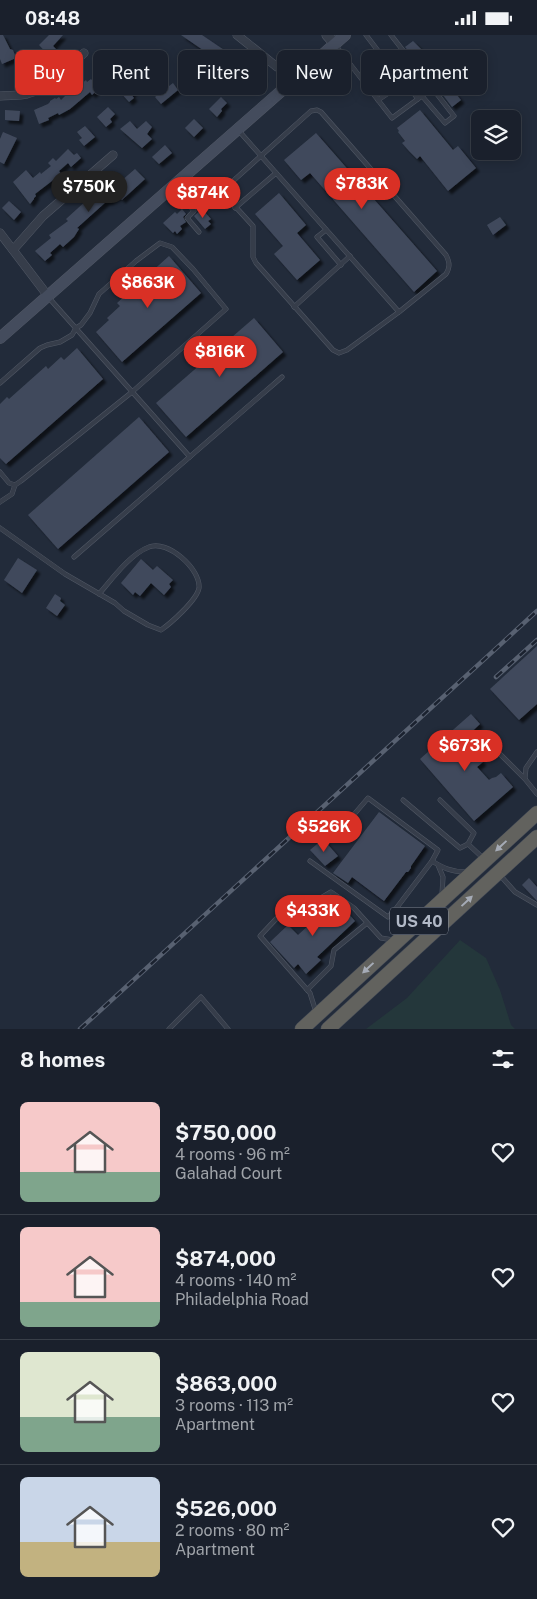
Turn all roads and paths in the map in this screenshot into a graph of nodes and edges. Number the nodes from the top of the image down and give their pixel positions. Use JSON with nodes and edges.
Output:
{"nodes":[{"id":1,"x":237,"y":35,"type":"edge"},
{"id":2,"x":345,"y":35,"type":"edge"},
{"id":3,"x":366,"y":35,"type":"edge"},
{"id":4,"x":391,"y":35,"type":"edge"},
{"id":5,"x":331,"y":39,"type":"edge"},
{"id":6,"x":377,"y":50,"type":"edge"},
{"id":7,"x":84,"y":53,"type":"dead end"},
{"id":8,"x":277,"y":67,"type":"dead end"},
{"id":9,"x":0,"y":96,"type":"edge"},
{"id":10,"x":418,"y":99,"type":"junction"},
{"id":11,"x":378,"y":100,"type":"junction"},
{"id":12,"x":237,"y":129,"type":"junction"},
{"id":13,"x":112,"y":155,"type":"dead end"},
{"id":14,"x":261,"y":157,"type":"junction"},
{"id":15,"x":276,"y":173,"type":"junction"},
{"id":16,"x":174,"y":187,"type":"junction"},
{"id":17,"x":235,"y":208,"type":"junction"},
{"id":18,"x":326,"y":230,"type":"junction"},
{"id":19,"x":199,"y":232,"type":"dead end"},
{"id":20,"x":0,"y":233,"type":"edge"},
{"id":21,"x":13,"y":250,"type":"junction"},
{"id":22,"x":350,"y":257,"type":"junction"},
{"id":23,"x":341,"y":265,"type":"junction"},
{"id":24,"x":48,"y":296,"type":"junction"},
{"id":25,"x":294,"y":307,"type":"junction"},
{"id":26,"x":400,"y":313,"type":"junction"},
{"id":27,"x":76,"y":328,"type":"junction"},
{"id":28,"x":0,"y":338,"type":"edge"},
{"id":29,"x":282,"y":377,"type":"dead end"},
{"id":30,"x":0,"y":383,"type":"edge"},
{"id":31,"x":132,"y":392,"type":"junction"},
{"id":32,"x":190,"y":457,"type":"junction"},
{"id":33,"x":0,"y":472,"type":"edge"},
{"id":34,"x":15,"y":485,"type":"junction"},
{"id":35,"x":0,"y":502,"type":"edge"},
{"id":36,"x":0,"y":528,"type":"edge"},
{"id":37,"x":74,"y":557,"type":"dead end"},
{"id":38,"x":99,"y":594,"type":"junction"},
{"id":39,"x":485,"y":739,"type":"dead end"},
{"id":40,"x":537,"y":752,"type":"edge"},
{"id":41,"x":525,"y":779,"type":"junction"},
{"id":42,"x":537,"y":794,"type":"edge"},
{"id":43,"x":403,"y":799,"type":"dead end"},
{"id":44,"x":440,"y":800,"type":"dead end"},
{"id":45,"x":537,"y":813,"type":"edge"},
{"id":46,"x":351,"y":818,"type":"dead end"},
{"id":47,"x":537,"y":837,"type":"edge"},
{"id":48,"x":468,"y":844,"type":"junction"},
{"id":49,"x":310,"y":861,"type":"dead end"},
{"id":50,"x":432,"y":861,"type":"junction"},
{"id":51,"x":486,"y":861,"type":"junction"},
{"id":52,"x":438,"y":865,"type":"junction"},
{"id":53,"x":473,"y":872,"type":"junction"},
{"id":54,"x":498,"y":873,"type":"junction"},
{"id":55,"x":440,"y":902,"type":"junction"},
{"id":56,"x":537,"y":905,"type":"edge"},
{"id":57,"x":395,"y":911,"type":"junction"},
{"id":58,"x":368,"y":923,"type":"junction"},
{"id":59,"x":409,"y":931,"type":"junction"},
{"id":60,"x":398,"y":941,"type":"junction"},
{"id":61,"x":307,"y":990,"type":"junction"},
{"id":62,"x":306,"y":1025,"type":"edge"},
{"id":63,"x":169,"y":1029,"type":"edge"},
{"id":64,"x":228,"y":1029,"type":"edge"},
{"id":65,"x":328,"y":1029,"type":"edge"}],
"edges":[{"from":1,"to":8,"type":"street"},
{"from":2,"to":5,"type":"main road"},
{"from":3,"to":6,"type":"lane"},
{"from":4,"to":10,"type":"lane"},
{"from":5,"to":11,"type":"lane"},
{"from":5,"to":12,"type":"main road"},
{"from":7,"to":9,"type":"street"},
{"from":10,"to":11,"type":"lane"},
{"from":10,"to":11,"type":"lane"},
{"from":12,"to":14,"type":"lane"},
{"from":12,"to":16,"type":"main road"},
{"from":13,"to":21,"type":"street"},
{"from":14,"to":15,"type":"lane"},
{"from":14,"to":17,"type":"lane"},
{"from":14,"to":26,"type":"lane"},
{"from":15,"to":17,"type":"lane"},
{"from":15,"to":18,"type":"lane"},
{"from":16,"to":19,"type":"lane"},
{"from":16,"to":24,"type":"main road"},
{"from":17,"to":25,"type":"lane"},
{"from":18,"to":22,"type":"lane"},
{"from":18,"to":23,"type":"lane"},
{"from":20,"to":21,"type":"street"},
{"from":21,"to":24,"type":"street"},
{"from":22,"to":23,"type":"lane"},
{"from":22,"to":26,"type":"lane"},
{"from":23,"to":25,"type":"lane"},
{"from":24,"to":27,"type":"lane"},
{"from":24,"to":28,"type":"main road"},
{"from":25,"to":26,"type":"lane"},
{"from":27,"to":30,"type":"lane"},
{"from":27,"to":31,"type":"lane"},
{"from":27,"to":31,"type":"lane"},
{"from":29,"to":32,"type":"lane"},
{"from":31,"to":32,"type":"lane"},
{"from":31,"to":34,"type":"lane"},
{"from":32,"to":37,"type":"lane"},
{"from":33,"to":34,"type":"lane"},
{"from":34,"to":35,"type":"lane"},
{"from":36,"to":38,"type":"lane"},
{"from":38,"to":38,"type":"lane"},
{"from":39,"to":41,"type":"lane"},
{"from":40,"to":41,"type":"lane"},
{"from":41,"to":42,"type":"lane"},
{"from":43,"to":48,"type":"lane"},
{"from":44,"to":48,"type":"lane"},
{"from":45,"to":51,"type":"highway","number":"US 40","one_way":true},
{"from":46,"to":50,"type":"lane"},
{"from":47,"to":54,"type":"highway","number":"US 40"},
{"from":48,"to":51,"type":"lane"},
{"from":49,"to":57,"type":"lane"},
{"from":50,"to":52,"type":"lane"},
{"from":50,"to":57,"type":"lane"},
{"from":51,"to":53,"type":"highway","number":"US 40"},
{"from":52,"to":53,"type":"lane"},
{"from":52,"to":55,"type":"lane"},
{"from":53,"to":55,"type":"highway","number":"US 40"},
{"from":54,"to":56,"type":"lane"},
{"from":65,"to":54,"type":"highway","number":"US 40","one_way":true},
{"from":55,"to":59,"type":"highway","number":"US 40"},
{"from":57,"to":59,"type":"lane"},
{"from":58,"to":60,"type":"lane"},
{"from":58,"to":61,"type":"lane"},
{"from":58,"to":61,"type":"lane"},
{"from":59,"to":60,"type":"highway","number":"US 40"},
{"from":60,"to":62,"type":"highway","number":"US 40","one_way":true},
{"from":61,"to":62,"type":"lane"},
{"from":63,"to":64,"type":"lane"}]}
